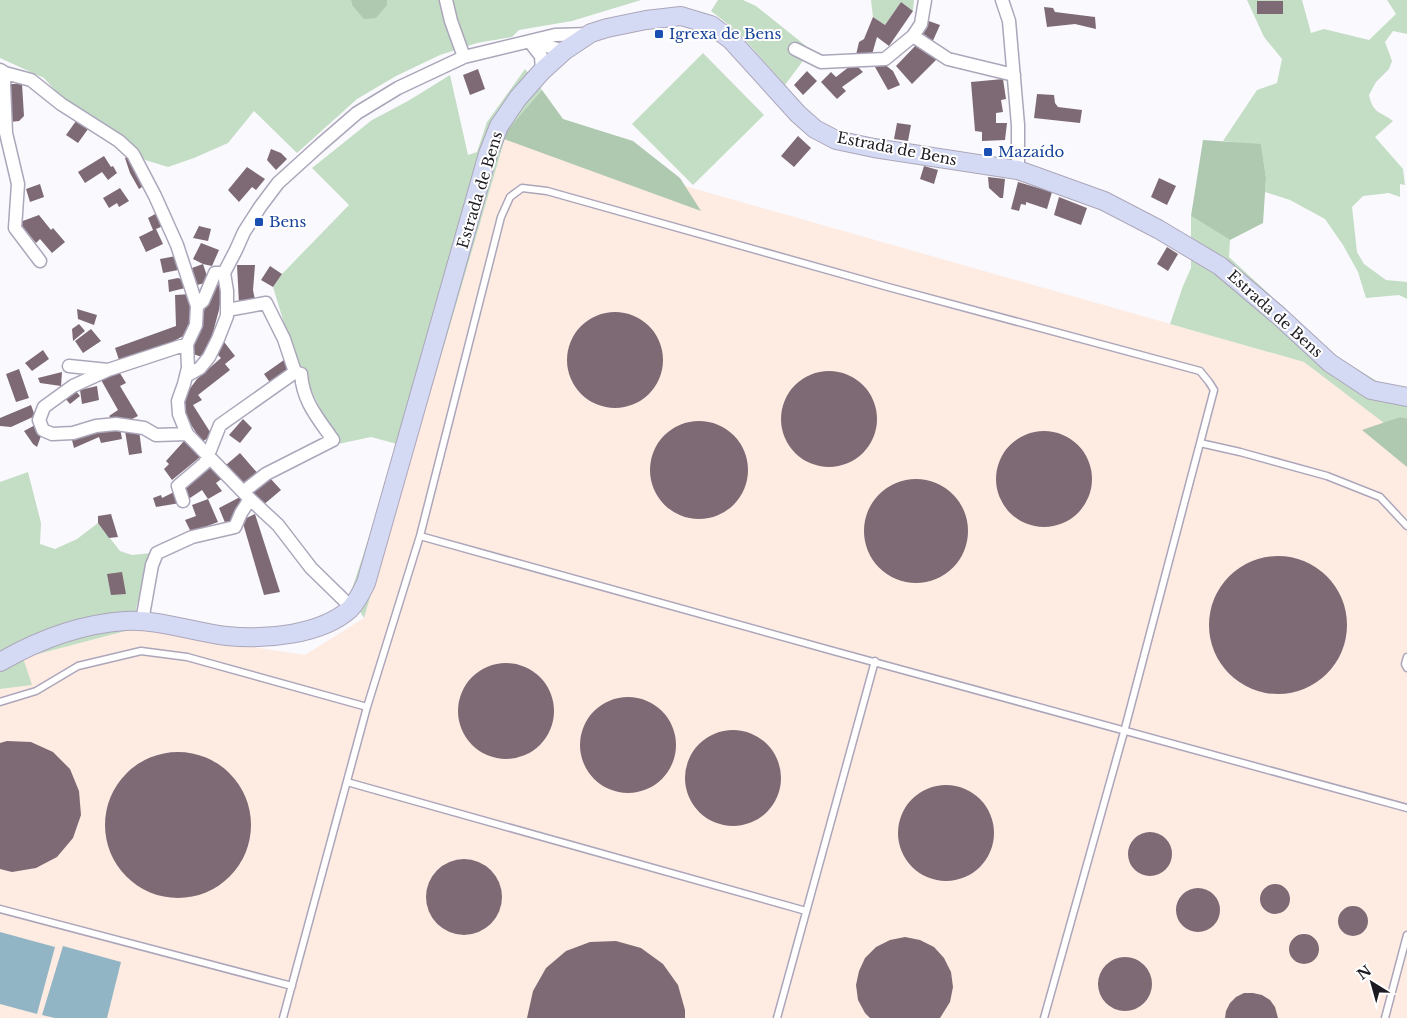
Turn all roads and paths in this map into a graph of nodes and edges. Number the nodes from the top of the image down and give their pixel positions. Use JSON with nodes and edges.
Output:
{"nodes":[{"id":1,"x":446,"y":0,"type":"edge"},
{"id":2,"x":925,"y":0,"type":"edge"},
{"id":3,"x":1002,"y":0,"type":"edge"},
{"id":4,"x":591,"y":34,"type":"junction"},
{"id":5,"x":555,"y":35,"type":"junction"},
{"id":6,"x":913,"y":36,"type":"junction"},
{"id":7,"x":530,"y":42,"type":"junction"},
{"id":8,"x":795,"y":49,"type":"dead end"},
{"id":9,"x":564,"y":51,"type":"junction"},
{"id":10,"x":464,"y":56,"type":"junction"},
{"id":11,"x":3,"y":72,"type":"edge"},
{"id":12,"x":542,"y":72,"type":"junction"},
{"id":13,"x":1014,"y":75,"type":"junction"},
{"id":14,"x":1018,"y":170,"type":"junction"},
{"id":15,"x":40,"y":261,"type":"dead end"},
{"id":16,"x":224,"y":273,"type":"junction"},
{"id":17,"x":197,"y":306,"type":"junction"},
{"id":18,"x":227,"y":310,"type":"junction"},
{"id":19,"x":187,"y":344,"type":"junction"},
{"id":20,"x":69,"y":366,"type":"dead end"},
{"id":21,"x":108,"y":370,"type":"junction"},
{"id":22,"x":296,"y":372,"type":"junction"},
{"id":23,"x":186,"y":376,"type":"junction"},
{"id":24,"x":1407,"y":397,"type":"edge"},
{"id":25,"x":187,"y":434,"type":"junction"},
{"id":26,"x":1200,"y":443,"type":"junction"},
{"id":27,"x":208,"y":454,"type":"junction"},
{"id":28,"x":247,"y":496,"type":"junction"},
{"id":29,"x":183,"y":501,"type":"dead end"},
{"id":30,"x":1407,"y":526,"type":"edge"},
{"id":31,"x":420,"y":536,"type":"junction"},
{"id":32,"x":352,"y":608,"type":"junction"},
{"id":33,"x":142,"y":621,"type":"junction"},
{"id":34,"x":1407,"y":657,"type":"edge"},
{"id":35,"x":875,"y":661,"type":"junction"},
{"id":36,"x":0,"y":662,"type":"edge"},
{"id":37,"x":1407,"y":668,"type":"edge"},
{"id":38,"x":0,"y":702,"type":"edge"},
{"id":39,"x":367,"y":707,"type":"junction"},
{"id":40,"x":1124,"y":732,"type":"junction"},
{"id":41,"x":347,"y":782,"type":"junction"},
{"id":42,"x":1407,"y":808,"type":"edge"},
{"id":43,"x":0,"y":909,"type":"edge"},
{"id":44,"x":806,"y":911,"type":"junction"},
{"id":45,"x":1407,"y":935,"type":"edge"},
{"id":46,"x":292,"y":986,"type":"junction"},
{"id":47,"x":283,"y":1018,"type":"edge"},
{"id":48,"x":777,"y":1018,"type":"edge"},
{"id":49,"x":1044,"y":1018,"type":"edge"},
{"id":50,"x":1385,"y":1018,"type":"edge"}],
"edges":[{"from":1,"to":10,"type":"street"},
{"from":2,"to":6,"type":"street"},
{"from":3,"to":13,"type":"street"},
{"from":4,"to":5,"type":"street"},
{"from":4,"to":9,"type":"street","name":"Estrada de Bens"},
{"from":4,"to":14,"type":"street","name":"Estrada de Bens"},
{"from":5,"to":7,"type":"street"},
{"from":5,"to":9,"type":"street"},
{"from":6,"to":8,"type":"street"},
{"from":6,"to":13,"type":"street"},
{"from":7,"to":9,"type":"street"},
{"from":7,"to":10,"type":"street"},
{"from":7,"to":12,"type":"street"},
{"from":9,"to":12,"type":"street","name":"Estrada de Bens"},
{"from":10,"to":16,"type":"street"},
{"from":11,"to":15,"type":"street"},
{"from":11,"to":17,"type":"street"},
{"from":12,"to":32,"type":"street","name":"Estrada de Bens"},
{"from":13,"to":14,"type":"street"},
{"from":14,"to":24,"type":"street","name":"Estrada de Bens"},
{"from":16,"to":17,"type":"street"},
{"from":16,"to":18,"type":"street"},
{"from":17,"to":19,"type":"street"},
{"from":18,"to":22,"type":"street"},
{"from":18,"to":23,"type":"street"},
{"from":19,"to":21,"type":"street"},
{"from":19,"to":23,"type":"street"},
{"from":20,"to":21,"type":"street"},
{"from":21,"to":25,"type":"street"},
{"from":22,"to":27,"type":"street"},
{"from":22,"to":28,"type":"street"},
{"from":23,"to":25,"type":"street"},
{"from":25,"to":27,"type":"street"},
{"from":26,"to":30,"type":"lane"},
{"from":26,"to":31,"type":"lane"},
{"from":26,"to":40,"type":"lane"},
{"from":27,"to":28,"type":"street"},
{"from":27,"to":29,"type":"street"},
{"from":28,"to":32,"type":"street"},
{"from":28,"to":33,"type":"street"},
{"from":31,"to":35,"type":"lane"},
{"from":31,"to":39,"type":"lane"},
{"from":32,"to":33,"type":"street","name":"Estrada de Bens"},
{"from":33,"to":36,"type":"street","name":"Estrada de Bens"},
{"from":34,"to":37,"type":"lane"},
{"from":35,"to":40,"type":"lane"},
{"from":35,"to":44,"type":"lane"},
{"from":38,"to":39,"type":"lane"},
{"from":39,"to":41,"type":"lane"},
{"from":40,"to":42,"type":"lane"},
{"from":40,"to":49,"type":"lane"},
{"from":41,"to":44,"type":"lane"},
{"from":41,"to":46,"type":"lane"},
{"from":43,"to":46,"type":"lane"},
{"from":44,"to":48,"type":"lane"},
{"from":45,"to":50,"type":"lane"},
{"from":46,"to":47,"type":"lane"}]}
